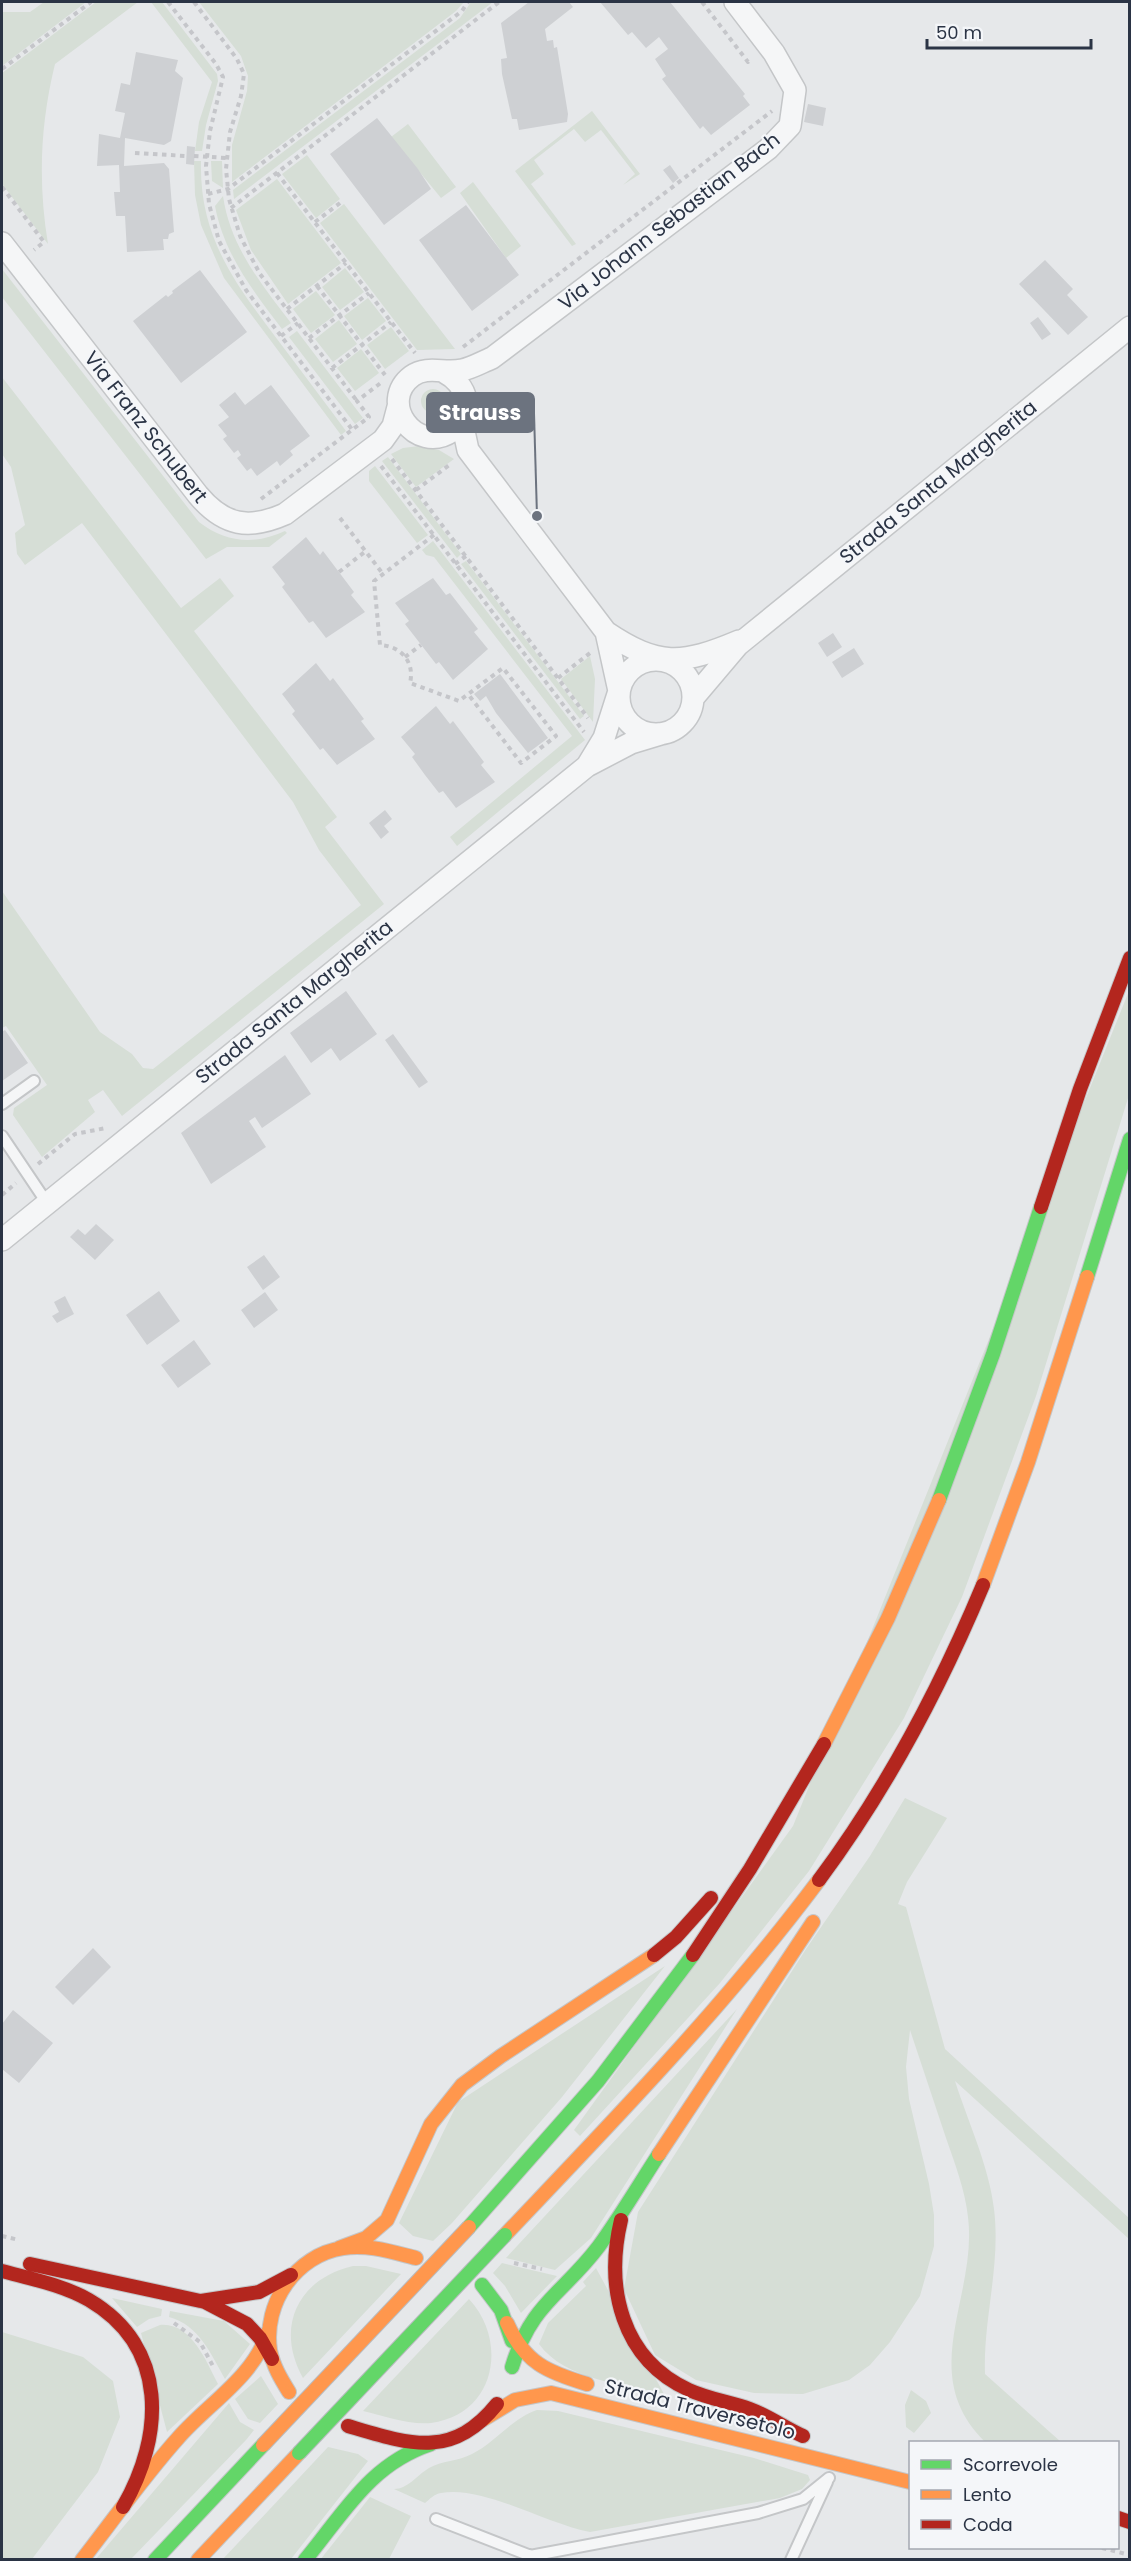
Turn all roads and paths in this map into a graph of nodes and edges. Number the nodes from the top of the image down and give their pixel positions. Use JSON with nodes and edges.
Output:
{"nodes":[{"id":1,"x":91,"y":2,"type":"edge"},
{"id":2,"x":168,"y":2,"type":"edge"},
{"id":3,"x":194,"y":2,"type":"edge"},
{"id":4,"x":468,"y":2,"type":"edge"},
{"id":5,"x":498,"y":2,"type":"edge"},
{"id":6,"x":702,"y":2,"type":"edge"},
{"id":7,"x":735,"y":2,"type":"edge"},
{"id":8,"x":757,"y":56,"type":"dead end"},
{"id":9,"x":2,"y":69,"type":"edge"},
{"id":10,"x":777,"y":108,"type":"dead end"},
{"id":11,"x":135,"y":153,"type":"dead end"},
{"id":12,"x":186,"y":156,"type":"dead end"},
{"id":13,"x":194,"y":156,"type":"dead end"},
{"id":14,"x":206,"y":157,"type":"junction"},
{"id":15,"x":226,"y":158,"type":"junction"},
{"id":16,"x":277,"y":173,"type":"junction"},
{"id":17,"x":2,"y":187,"type":"edge"},
{"id":18,"x":228,"y":189,"type":"junction"},
{"id":19,"x":208,"y":194,"type":"junction"},
{"id":20,"x":340,"y":202,"type":"dead end"},
{"id":21,"x":231,"y":208,"type":"junction"},
{"id":22,"x":315,"y":222,"type":"junction"},
{"id":23,"x":2,"y":243,"type":"edge"},
{"id":24,"x":41,"y":259,"type":"dead end"},
{"id":25,"x":346,"y":263,"type":"junction"},
{"id":26,"x":317,"y":286,"type":"junction"},
{"id":27,"x":369,"y":293,"type":"junction"},
{"id":28,"x":287,"y":309,"type":"junction"},
{"id":29,"x":339,"y":315,"type":"junction"},
{"id":30,"x":391,"y":322,"type":"junction"},
{"id":31,"x":298,"y":323,"type":"junction"},
{"id":32,"x":1130,"y":327,"type":"edge"},
{"id":33,"x":281,"y":336,"type":"junction"},
{"id":34,"x":309,"y":338,"type":"junction"},
{"id":35,"x":362,"y":345,"type":"junction"},
{"id":36,"x":456,"y":351,"type":"dead end"},
{"id":37,"x":422,"y":353,"type":"dead end"},
{"id":38,"x":417,"y":356,"type":"junction"},
{"id":39,"x":492,"y":358,"type":"junction"},
{"id":40,"x":409,"y":361,"type":"dead end"},
{"id":41,"x":332,"y":368,"type":"junction"},
{"id":42,"x":395,"y":372,"type":"dead end"},
{"id":43,"x":444,"y":372,"type":"junction"},
{"id":44,"x":387,"y":378,"type":"junction"},
{"id":45,"x":465,"y":394,"type":"junction"},
{"id":46,"x":357,"y":401,"type":"junction"},
{"id":47,"x":398,"y":407,"type":"junction"},
{"id":48,"x":462,"y":422,"type":"junction"},
{"id":49,"x":352,"y":430,"type":"junction"},
{"id":50,"x":416,"y":434,"type":"junction"},
{"id":51,"x":437,"y":438,"type":"junction"},
{"id":52,"x":376,"y":445,"type":"junction"},
{"id":53,"x":468,"y":450,"type":"junction"},
{"id":54,"x":461,"y":471,"type":"dead end"},
{"id":55,"x":416,"y":490,"type":"dead end"},
{"id":56,"x":255,"y":504,"type":"dead end"},
{"id":57,"x":340,"y":518,"type":"dead end"},
{"id":58,"x":434,"y":535,"type":"junction"},
{"id":59,"x":366,"y":551,"type":"junction"},
{"id":60,"x":466,"y":556,"type":"dead end"},
{"id":61,"x":455,"y":564,"type":"junction"},
{"id":62,"x":339,"y":572,"type":"dead end"},
{"id":63,"x":383,"y":574,"type":"junction"},
{"id":64,"x":600,"y":636,"type":"junction"},
{"id":65,"x":747,"y":637,"type":"junction"},
{"id":66,"x":421,"y":645,"type":"dead end"},
{"id":67,"x":405,"y":657,"type":"junction"},
{"id":68,"x":665,"y":660,"type":"junction"},
{"id":69,"x":558,"y":678,"type":"dead end"},
{"id":70,"x":619,"y":691,"type":"junction"},
{"id":71,"x":468,"y":694,"type":"junction"},
{"id":72,"x":694,"y":697,"type":"junction"},
{"id":73,"x":588,"y":718,"type":"dead end"},
{"id":74,"x":579,"y":725,"type":"junction"},
{"id":75,"x":664,"y":733,"type":"junction"},
{"id":76,"x":590,"y":740,"type":"dead end"},
{"id":77,"x":587,"y":766,"type":"junction"},
{"id":78,"x":1130,"y":958,"type":"edge"},
{"id":79,"x":34,"y":1082,"type":"dead end"},
{"id":80,"x":2,"y":1104,"type":"edge"},
{"id":81,"x":112,"y":1126,"type":"dead end"},
{"id":82,"x":2,"y":1136,"type":"edge"},
{"id":83,"x":1130,"y":1139,"type":"edge"},
{"id":84,"x":27,"y":1174,"type":"junction"},
{"id":85,"x":2,"y":1196,"type":"edge"},
{"id":86,"x":47,"y":1203,"type":"junction"},
{"id":87,"x":2,"y":1240,"type":"edge"},
{"id":88,"x":959,"y":1638,"type":"junction"},
{"id":89,"x":851,"y":1694,"type":"junction"},
{"id":90,"x":938,"y":1716,"type":"dead end"},
{"id":91,"x":744,"y":1851,"type":"dead end"},
{"id":92,"x":718,"y":1889,"type":"dead end"},
{"id":93,"x":824,"y":1906,"type":"dead end"},
{"id":94,"x":633,"y":2196,"type":"junction"},
{"id":95,"x":2,"y":2236,"type":"edge"},
{"id":96,"x":24,"y":2242,"type":"dead end"},
{"id":97,"x":339,"y":2248,"type":"junction"},
{"id":98,"x":2,"y":2257,"type":"edge"},
{"id":99,"x":416,"y":2258,"type":"dead end"},
{"id":100,"x":300,"y":2267,"type":"junction"},
{"id":101,"x":2,"y":2271,"type":"edge"},
{"id":102,"x":482,"y":2285,"type":"dead end"},
{"id":103,"x":201,"y":2301,"type":"junction"},
{"id":104,"x":507,"y":2323,"type":"junction"},
{"id":105,"x":268,"y":2330,"type":"junction"},
{"id":106,"x":265,"y":2345,"type":"junction"},
{"id":107,"x":518,"y":2345,"type":"junction"},
{"id":108,"x":272,"y":2359,"type":"junction"},
{"id":109,"x":512,"y":2367,"type":"junction"},
{"id":110,"x":602,"y":2387,"type":"dead end"},
{"id":111,"x":289,"y":2392,"type":"dead end"},
{"id":112,"x":734,"y":2419,"type":"dead end"},
{"id":113,"x":484,"y":2420,"type":"junction"},
{"id":114,"x":348,"y":2426,"type":"dead end"},
{"id":115,"x":431,"y":2444,"type":"junction"},
{"id":116,"x":835,"y":2462,"type":"junction"},
{"id":117,"x":829,"y":2478,"type":"junction"},
{"id":118,"x":909,"y":2482,"type":"edge"},
{"id":119,"x":123,"y":2506,"type":"junction"},
{"id":120,"x":436,"y":2519,"type":"dead end"},
{"id":121,"x":1109,"y":2549,"type":"edge"},
{"id":122,"x":1130,"y":2555,"type":"edge"},
{"id":123,"x":535,"y":2558,"type":"edge"},
{"id":124,"x":82,"y":2559,"type":"edge"},
{"id":125,"x":155,"y":2559,"type":"edge"},
{"id":126,"x":198,"y":2559,"type":"edge"},
{"id":127,"x":305,"y":2559,"type":"edge"},
{"id":128,"x":791,"y":2559,"type":"edge"}],
"edges":[{"from":1,"to":9,"type":"path"},
{"from":2,"to":14,"type":"path"},
{"from":3,"to":15,"type":"path"},
{"from":4,"to":18,"type":"path"},
{"from":5,"to":16,"type":"path"},
{"from":6,"to":8,"type":"path"},
{"from":7,"to":39,"type":"street","name":"Via Johann Sebastian Bach"},
{"from":10,"to":36,"type":"path"},
{"from":11,"to":12,"type":"path"},
{"from":13,"to":14,"type":"path"},
{"from":14,"to":15,"type":"path"},
{"from":14,"to":19,"type":"path"},
{"from":15,"to":18,"type":"path"},
{"from":16,"to":21,"type":"path"},
{"from":16,"to":22,"type":"path"},
{"from":17,"to":24,"type":"path"},
{"from":18,"to":19,"type":"path"},
{"from":18,"to":21,"type":"path"},
{"from":19,"to":33,"type":"path"},
{"from":20,"to":22,"type":"path"},
{"from":21,"to":28,"type":"path"},
{"from":22,"to":25,"type":"path"},
{"from":23,"to":52,"type":"street","name":"Via Franz Schubert"},
{"from":25,"to":26,"type":"path"},
{"from":25,"to":27,"type":"path"},
{"from":26,"to":28,"type":"path"},
{"from":26,"to":29,"type":"path"},
{"from":27,"to":29,"type":"path"},
{"from":27,"to":30,"type":"path"},
{"from":28,"to":31,"type":"path"},
{"from":29,"to":34,"type":"path"},
{"from":29,"to":35,"type":"path"},
{"from":30,"to":35,"type":"path"},
{"from":30,"to":38,"type":"path"},
{"from":31,"to":33,"type":"path"},
{"from":31,"to":34,"type":"path"},
{"from":32,"to":65,"type":"street","name":"Strada Santa Margherita"},
{"from":33,"to":49,"type":"path"},
{"from":34,"to":41,"type":"path"},
{"from":35,"to":41,"type":"path"},
{"from":35,"to":44,"type":"path"},
{"from":37,"to":38,"type":"path"},
{"from":38,"to":40,"type":"path"},
{"from":39,"to":43,"type":"street","name":"Via Johann Sebastian Bach"},
{"from":39,"to":45,"type":"street","name":"Via Johann Sebastian Bach"},
{"from":41,"to":46,"type":"path"},
{"from":42,"to":44,"type":"path"},
{"from":43,"to":45,"type":"street"},
{"from":43,"to":47,"type":"street"},
{"from":44,"to":46,"type":"path"},
{"from":45,"to":48,"type":"street"},
{"from":46,"to":49,"type":"path"},
{"from":47,"to":50,"type":"street"},
{"from":47,"to":52,"type":"street","name":"Via Franz Schubert"},
{"from":48,"to":51,"type":"street"},
{"from":48,"to":53,"type":"street"},
{"from":49,"to":52,"type":"path"},
{"from":49,"to":56,"type":"path"},
{"from":50,"to":51,"type":"street"},
{"from":50,"to":52,"type":"street","name":"Via Franz Schubert"},
{"from":51,"to":53,"type":"street"},
{"from":52,"to":58,"type":"path"},
{"from":53,"to":64,"type":"street"},
{"from":54,"to":55,"type":"path"},
{"from":57,"to":59,"type":"path"},
{"from":58,"to":61,"type":"path"},
{"from":58,"to":63,"type":"path"},
{"from":59,"to":62,"type":"path"},
{"from":59,"to":63,"type":"path"},
{"from":60,"to":61,"type":"path"},
{"from":61,"to":74,"type":"path"},
{"from":63,"to":67,"type":"path"},
{"from":64,"to":68,"type":"street"},
{"from":64,"to":69,"type":"path"},
{"from":64,"to":70,"type":"street"},
{"from":65,"to":68,"type":"street","name":"Strada Santa Margherita"},
{"from":65,"to":72,"type":"street","name":"Strada Santa Margherita"},
{"from":66,"to":67,"type":"path"},
{"from":67,"to":71,"type":"path"},
{"from":68,"to":70,"type":"street","name":"Strada Santa Margherita"},
{"from":68,"to":72,"type":"street"},
{"from":70,"to":75,"type":"street"},
{"from":70,"to":77,"type":"street","name":"Strada Santa Margherita"},
{"from":71,"to":71,"type":"path"},
{"from":72,"to":75,"type":"street","name":"Strada Santa Margherita"},
{"from":73,"to":74,"type":"path"},
{"from":74,"to":76,"type":"path"},
{"from":75,"to":77,"type":"street","name":"Strada Santa Margherita"},
{"from":77,"to":86,"type":"street","name":"Strada Santa Margherita"},
{"from":78,"to":89,"type":"main road"},
{"from":79,"to":80,"type":"lane"},
{"from":81,"to":84,"type":"path"},
{"from":82,"to":84,"type":"lane"},
{"from":83,"to":88,"type":"main road"},
{"from":84,"to":85,"type":"path"},
{"from":84,"to":86,"type":"lane"},
{"from":86,"to":87,"type":"street","name":"Strada Santa Margherita"},
{"from":88,"to":90,"type":"main road"},
{"from":88,"to":126,"type":"main road","bridge":true},
{"from":89,"to":91,"type":"main road"},
{"from":89,"to":125,"type":"main road","bridge":true},
{"from":92,"to":97,"type":"main road"},
{"from":93,"to":94,"type":"main road"},
{"from":94,"to":107,"type":"main road"},
{"from":94,"to":112,"type":"main road","name":"Strada Traversetolo"},
{"from":95,"to":96,"type":"path"},
{"from":97,"to":99,"type":"main road"},
{"from":97,"to":100,"type":"main road"},
{"from":98,"to":103,"type":"main road"},
{"from":100,"to":103,"type":"main road"},
{"from":100,"to":105,"type":"main road"},
{"from":101,"to":119,"type":"main road"},
{"from":102,"to":104,"type":"main road","name":"Strada Traversetolo"},
{"from":103,"to":106,"type":"main road"},
{"from":104,"to":107,"type":"main road","name":"Strada Traversetolo"},
{"from":104,"to":109,"type":"main road","name":"Strada Traversetolo"},
{"from":105,"to":106,"type":"main road"},
{"from":105,"to":108,"type":"main road"},
{"from":106,"to":108,"type":"main road"},
{"from":106,"to":119,"type":"main road"},
{"from":107,"to":109,"type":"main road"},
{"from":107,"to":110,"type":"main road","name":"Strada Traversetolo"},
{"from":108,"to":111,"type":"main road"},
{"from":109,"to":113,"type":"main road","name":"Strada Traversetolo"},
{"from":113,"to":115,"type":"main road","name":"Strada Traversetolo"},
{"from":113,"to":116,"type":"main road","name":"Strada Traversetolo"},
{"from":114,"to":115,"type":"main road","name":"Strada Traversetolo"},
{"from":115,"to":127,"type":"main road"},
{"from":116,"to":117,"type":"lane"},
{"from":116,"to":118,"type":"main road","name":"Strada Traversetolo"},
{"from":117,"to":123,"type":"lane"},
{"from":117,"to":128,"type":"lane"},
{"from":119,"to":124,"type":"main road"},
{"from":120,"to":123,"type":"lane"},
{"from":121,"to":122,"type":"path"}]}
